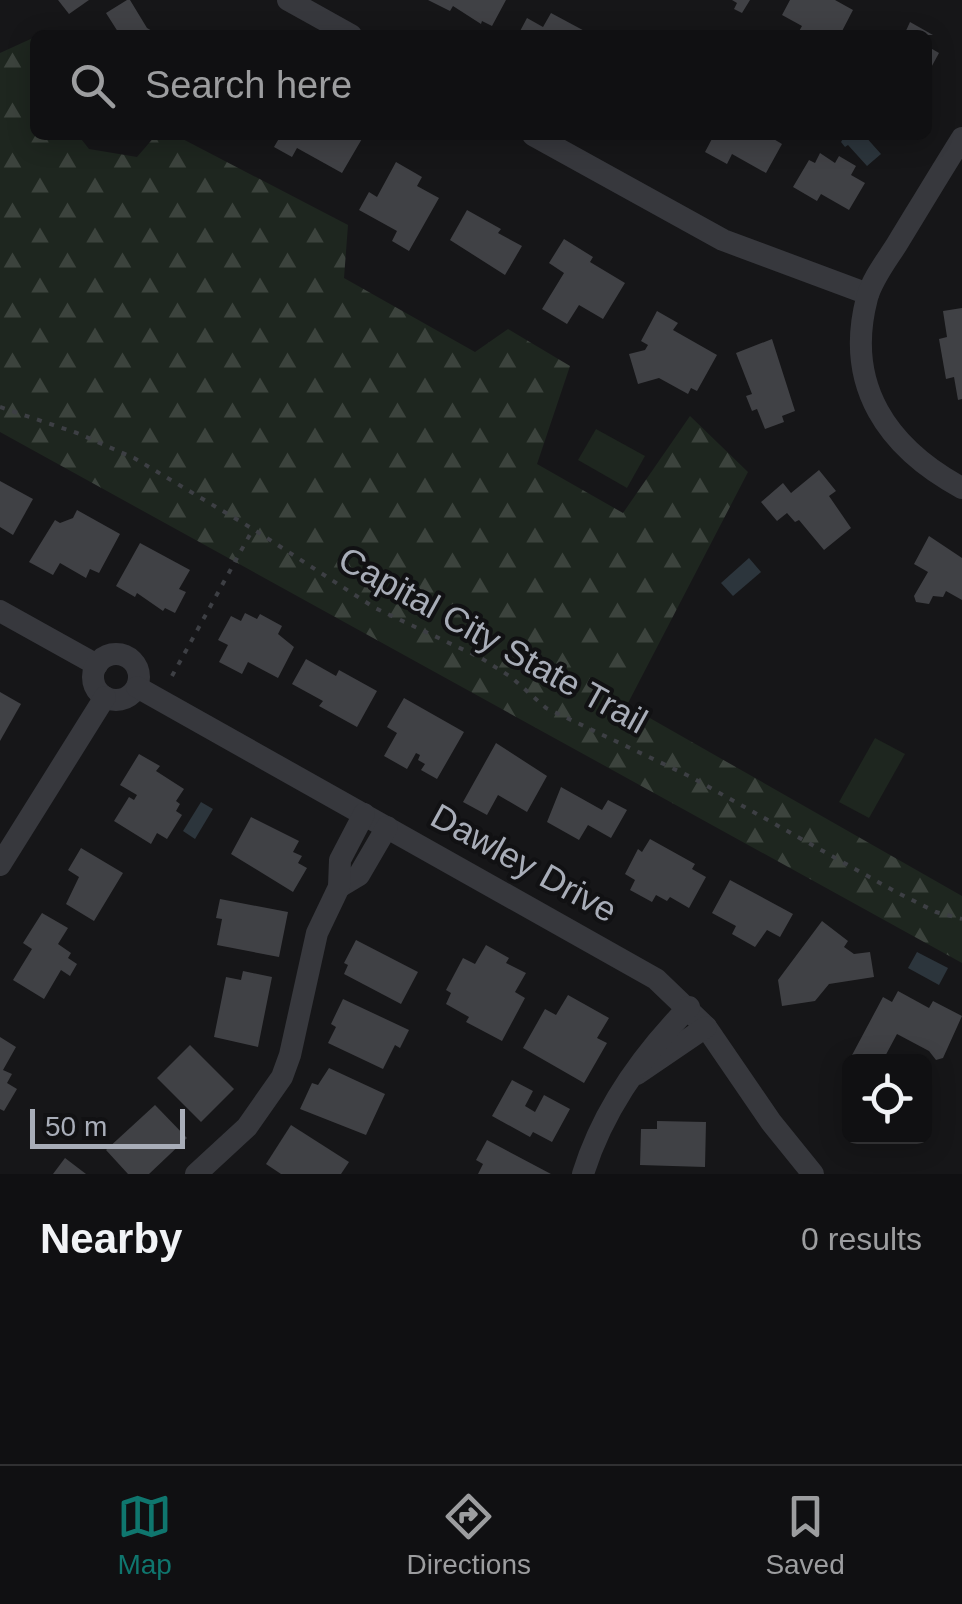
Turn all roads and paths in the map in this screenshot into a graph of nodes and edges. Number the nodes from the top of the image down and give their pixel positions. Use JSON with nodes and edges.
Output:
{"nodes":[{"id":1,"x":288,"y":0,"type":"edge"},
{"id":2,"x":342,"y":30,"type":"edge"},
{"id":3,"x":962,"y":138,"type":"edge"},
{"id":4,"x":542,"y":140,"type":"edge"},
{"id":5,"x":868,"y":294,"type":"junction"},
{"id":6,"x":0,"y":407,"type":"edge"},
{"id":7,"x":962,"y":488,"type":"edge"},
{"id":8,"x":253,"y":528,"type":"junction"},
{"id":9,"x":0,"y":611,"type":"edge"},
{"id":10,"x":97,"y":665,"type":"junction"},
{"id":11,"x":172,"y":676,"type":"dead end"},
{"id":12,"x":137,"y":687,"type":"junction"},
{"id":13,"x":105,"y":697,"type":"junction"},
{"id":14,"x":364,"y":814,"type":"junction"},
{"id":15,"x":387,"y":827,"type":"junction"},
{"id":16,"x":0,"y":865,"type":"edge"},
{"id":17,"x":339,"y":887,"type":"junction"},
{"id":18,"x":962,"y":919,"type":"edge"},
{"id":19,"x":689,"y":1007,"type":"junction"},
{"id":20,"x":706,"y":1027,"type":"junction"},
{"id":21,"x":634,"y":1076,"type":"junction"},
{"id":22,"x":196,"y":1174,"type":"edge"},
{"id":23,"x":584,"y":1174,"type":"edge"},
{"id":24,"x":813,"y":1174,"type":"edge"}],
"edges":[{"from":1,"to":2,"type":"street"},
{"from":3,"to":5,"type":"street"},
{"from":4,"to":5,"type":"street"},
{"from":5,"to":7,"type":"street"},
{"from":6,"to":8,"type":"path","name":"Capital City State Trail"},
{"from":8,"to":11,"type":"path"},
{"from":8,"to":18,"type":"path","name":"Capital City State Trail"},
{"from":9,"to":10,"type":"street"},
{"from":10,"to":12,"type":"street"},
{"from":10,"to":13,"type":"street"},
{"from":12,"to":13,"type":"street"},
{"from":12,"to":14,"type":"street","name":"Dawley Drive"},
{"from":13,"to":16,"type":"street"},
{"from":14,"to":15,"type":"street","name":"Dawley Drive"},
{"from":14,"to":17,"type":"street"},
{"from":15,"to":17,"type":"street"},
{"from":15,"to":19,"type":"street","name":"Dawley Drive"},
{"from":17,"to":22,"type":"street"},
{"from":19,"to":20,"type":"street","name":"Dawley Drive"},
{"from":19,"to":21,"type":"street"},
{"from":20,"to":21,"type":"street"},
{"from":20,"to":24,"type":"street","name":"Dawley Drive"},
{"from":21,"to":23,"type":"street"}]}
